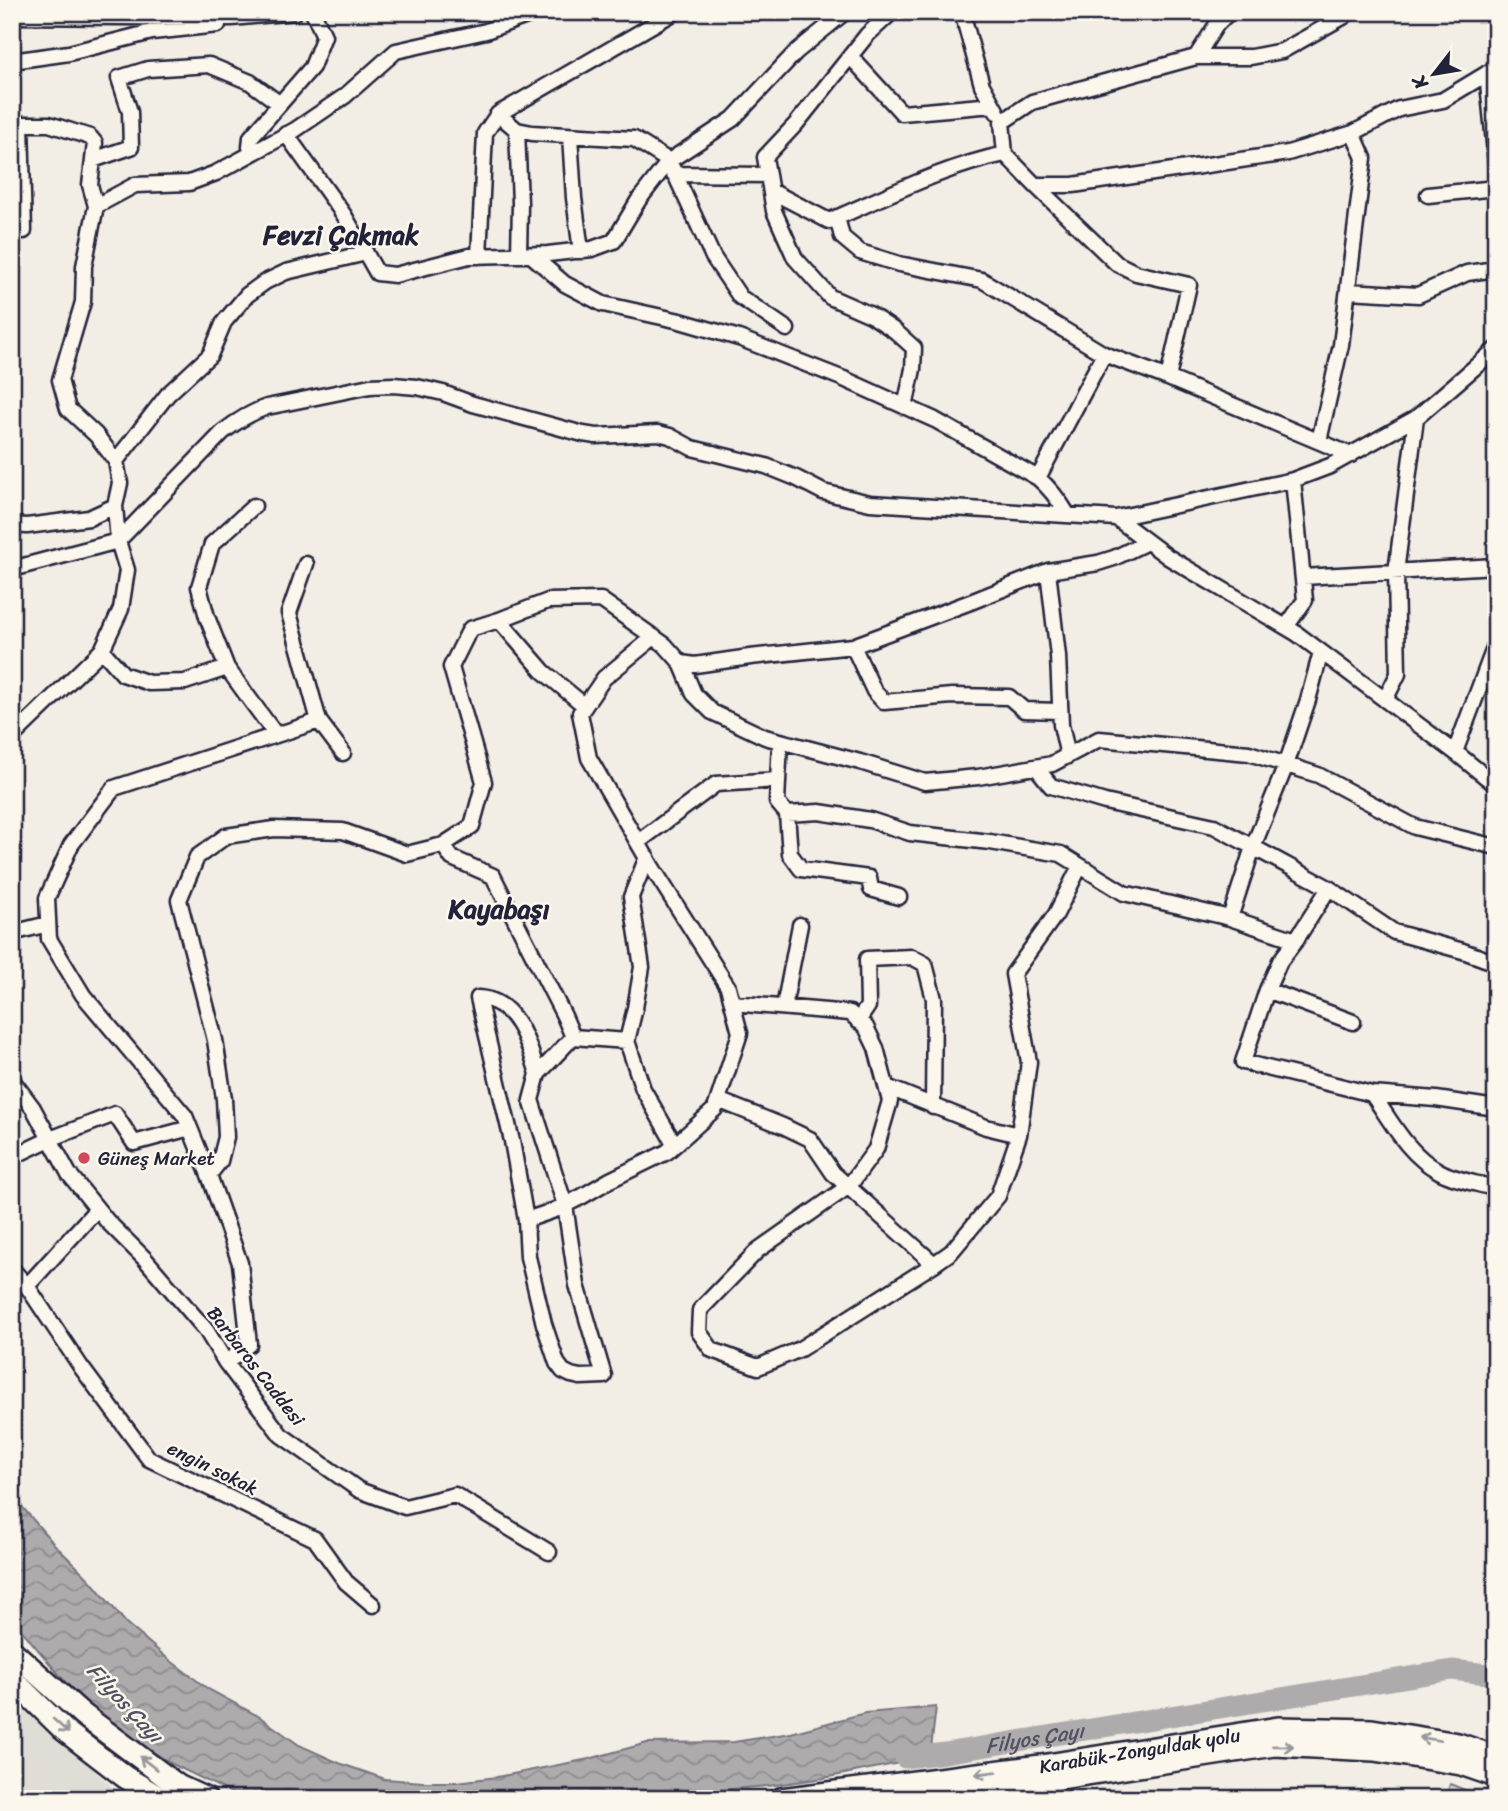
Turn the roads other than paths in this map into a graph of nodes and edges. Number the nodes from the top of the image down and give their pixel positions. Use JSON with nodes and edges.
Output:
{"nodes":[{"id":1,"x":295,"y":12,"type":"edge"},
{"id":2,"x":313,"y":12,"type":"edge"},
{"id":3,"x":537,"y":12,"type":"edge"},
{"id":4,"x":675,"y":12,"type":"edge"},
{"id":5,"x":845,"y":12,"type":"edge"},
{"id":6,"x":892,"y":12,"type":"edge"},
{"id":7,"x":962,"y":12,"type":"edge"},
{"id":8,"x":1229,"y":12,"type":"edge"},
{"id":9,"x":1349,"y":12,"type":"edge"},
{"id":10,"x":12,"y":16,"type":"edge"},
{"id":11,"x":232,"y":18,"type":"junction"},
{"id":12,"x":850,"y":56,"type":"junction"},
{"id":13,"x":1196,"y":57,"type":"junction"},
{"id":14,"x":12,"y":61,"type":"edge"},
{"id":15,"x":1491,"y":70,"type":"edge"},
{"id":16,"x":280,"y":104,"type":"junction"},
{"id":17,"x":993,"y":105,"type":"junction"},
{"id":18,"x":498,"y":114,"type":"junction"},
{"id":19,"x":1002,"y":122,"type":"junction"},
{"id":20,"x":17,"y":124,"type":"edge"},
{"id":21,"x":517,"y":130,"type":"junction"},
{"id":22,"x":1353,"y":133,"type":"junction"},
{"id":23,"x":286,"y":134,"type":"junction"},
{"id":24,"x":570,"y":136,"type":"junction"},
{"id":25,"x":252,"y":153,"type":"junction"},
{"id":26,"x":1005,"y":154,"type":"junction"},
{"id":27,"x":93,"y":160,"type":"junction"},
{"id":28,"x":1496,"y":163,"type":"edge"},
{"id":29,"x":672,"y":168,"type":"junction"},
{"id":30,"x":768,"y":175,"type":"junction"},
{"id":31,"x":1035,"y":185,"type":"junction"},
{"id":32,"x":1496,"y":188,"type":"edge"},
{"id":33,"x":771,"y":191,"type":"junction"},
{"id":34,"x":1428,"y":195,"type":"dead end"},
{"id":35,"x":96,"y":206,"type":"junction"},
{"id":36,"x":837,"y":217,"type":"junction"},
{"id":37,"x":24,"y":231,"type":"dead end"},
{"id":38,"x":581,"y":251,"type":"junction"},
{"id":39,"x":366,"y":253,"type":"junction"},
{"id":40,"x":525,"y":255,"type":"junction"},
{"id":41,"x":479,"y":256,"type":"junction"},
{"id":42,"x":1496,"y":270,"type":"edge"},
{"id":43,"x":1348,"y":291,"type":"junction"},
{"id":44,"x":787,"y":330,"type":"dead end"},
{"id":45,"x":1496,"y":349,"type":"edge"},
{"id":46,"x":1104,"y":354,"type":"junction"},
{"id":47,"x":1168,"y":378,"type":"junction"},
{"id":48,"x":905,"y":407,"type":"junction"},
{"id":49,"x":1416,"y":418,"type":"junction"},
{"id":50,"x":1319,"y":441,"type":"junction"},
{"id":51,"x":1351,"y":455,"type":"junction"},
{"id":52,"x":116,"y":461,"type":"junction"},
{"id":53,"x":1038,"y":478,"type":"junction"},
{"id":54,"x":1293,"y":480,"type":"junction"},
{"id":55,"x":115,"y":506,"type":"junction"},
{"id":56,"x":254,"y":506,"type":"dead end"},
{"id":57,"x":1068,"y":515,"type":"junction"},
{"id":58,"x":1116,"y":518,"type":"junction"},
{"id":59,"x":12,"y":525,"type":"edge"},
{"id":60,"x":118,"y":541,"type":"junction"},
{"id":61,"x":1147,"y":542,"type":"junction"},
{"id":62,"x":306,"y":564,"type":"dead end"},
{"id":63,"x":1496,"y":566,"type":"edge"},
{"id":64,"x":12,"y":569,"type":"edge"},
{"id":65,"x":1048,"y":571,"type":"junction"},
{"id":66,"x":1396,"y":572,"type":"junction"},
{"id":67,"x":1303,"y":577,"type":"junction"},
{"id":68,"x":499,"y":620,"type":"junction"},
{"id":69,"x":1286,"y":627,"type":"junction"},
{"id":70,"x":654,"y":637,"type":"junction"},
{"id":71,"x":1496,"y":643,"type":"edge"},
{"id":72,"x":853,"y":646,"type":"junction"},
{"id":73,"x":102,"y":650,"type":"junction"},
{"id":74,"x":1321,"y":652,"type":"junction"},
{"id":75,"x":681,"y":663,"type":"junction"},
{"id":76,"x":227,"y":668,"type":"junction"},
{"id":77,"x":1385,"y":700,"type":"junction"},
{"id":78,"x":585,"y":706,"type":"junction"},
{"id":79,"x":1060,"y":711,"type":"junction"},
{"id":80,"x":319,"y":721,"type":"junction"},
{"id":81,"x":276,"y":735,"type":"junction"},
{"id":82,"x":12,"y":737,"type":"edge"},
{"id":83,"x":779,"y":740,"type":"junction"},
{"id":84,"x":1455,"y":752,"type":"junction"},
{"id":85,"x":343,"y":753,"type":"dead end"},
{"id":86,"x":1068,"y":756,"type":"junction"},
{"id":87,"x":1286,"y":765,"type":"junction"},
{"id":88,"x":1036,"y":767,"type":"junction"},
{"id":89,"x":1492,"y":778,"type":"edge"},
{"id":90,"x":778,"y":779,"type":"junction"},
{"id":91,"x":787,"y":814,"type":"junction"},
{"id":92,"x":638,"y":842,"type":"junction"},
{"id":93,"x":443,"y":845,"type":"junction"},
{"id":94,"x":1253,"y":847,"type":"junction"},
{"id":95,"x":1496,"y":847,"type":"edge"},
{"id":96,"x":647,"y":857,"type":"junction"},
{"id":97,"x":1080,"y":866,"type":"junction"},
{"id":98,"x":1329,"y":888,"type":"junction"},
{"id":99,"x":899,"y":897,"type":"dead end"},
{"id":100,"x":1230,"y":918,"type":"junction"},
{"id":101,"x":48,"y":924,"type":"junction"},
{"id":102,"x":800,"y":925,"type":"dead end"},
{"id":103,"x":12,"y":933,"type":"edge"},
{"id":104,"x":1296,"y":940,"type":"junction"},
{"id":105,"x":1496,"y":964,"type":"edge"},
{"id":106,"x":1267,"y":990,"type":"junction"},
{"id":107,"x":732,"y":1003,"type":"junction"},
{"id":108,"x":784,"y":1007,"type":"junction"},
{"id":109,"x":858,"y":1021,"type":"junction"},
{"id":110,"x":1353,"y":1022,"type":"dead end"},
{"id":111,"x":573,"y":1037,"type":"junction"},
{"id":112,"x":627,"y":1041,"type":"junction"},
{"id":113,"x":538,"y":1074,"type":"junction"},
{"id":114,"x":12,"y":1080,"type":"edge"},
{"id":115,"x":887,"y":1087,"type":"junction"},
{"id":116,"x":1372,"y":1094,"type":"junction"},
{"id":117,"x":531,"y":1100,"type":"junction"},
{"id":118,"x":718,"y":1100,"type":"junction"},
{"id":119,"x":505,"y":1106,"type":"junction"},
{"id":120,"x":933,"y":1107,"type":"junction"},
{"id":121,"x":1496,"y":1108,"type":"edge"},
{"id":122,"x":190,"y":1128,"type":"junction"},
{"id":123,"x":1019,"y":1135,"type":"junction"},
{"id":124,"x":50,"y":1139,"type":"junction"},
{"id":125,"x":674,"y":1145,"type":"junction"},
{"id":126,"x":12,"y":1157,"type":"edge"},
{"id":127,"x":209,"y":1175,"type":"junction"},
{"id":128,"x":849,"y":1186,"type":"junction"},
{"id":129,"x":1496,"y":1189,"type":"edge"},
{"id":130,"x":565,"y":1205,"type":"junction"},
{"id":131,"x":97,"y":1209,"type":"junction"},
{"id":132,"x":526,"y":1220,"type":"junction"},
{"id":133,"x":934,"y":1264,"type":"junction"},
{"id":134,"x":12,"y":1269,"type":"edge"},
{"id":135,"x":27,"y":1286,"type":"junction"},
{"id":136,"x":226,"y":1363,"type":"junction"},
{"id":137,"x":549,"y":1552,"type":"dead end"},
{"id":138,"x":373,"y":1605,"type":"dead end"},
{"id":139,"x":12,"y":1651,"type":"edge"},
{"id":140,"x":12,"y":1679,"type":"edge"},
{"id":141,"x":1496,"y":1757,"type":"edge"},
{"id":142,"x":1496,"y":1776,"type":"edge"},
{"id":143,"x":162,"y":1799,"type":"edge"},
{"id":144,"x":206,"y":1799,"type":"edge"},
{"id":145,"x":781,"y":1799,"type":"edge"},
{"id":146,"x":925,"y":1799,"type":"edge"}],
"edges":[{"from":1,"to":11,"type":"street"},
{"from":2,"to":16,"type":"street"},
{"from":3,"to":23,"type":"street"},
{"from":4,"to":18,"type":"street"},
{"from":5,"to":29,"type":"street"},
{"from":6,"to":12,"type":"street"},
{"from":7,"to":17,"type":"street"},
{"from":8,"to":13,"type":"street"},
{"from":9,"to":13,"type":"street"},
{"from":10,"to":11,"type":"street"},
{"from":11,"to":14,"type":"street"},
{"from":12,"to":17,"type":"street"},
{"from":12,"to":30,"type":"street"},
{"from":13,"to":19,"type":"street"},
{"from":15,"to":22,"type":"street"},
{"from":15,"to":28,"type":"street"},
{"from":16,"to":25,"type":"street"},
{"from":16,"to":27,"type":"street"},
{"from":17,"to":19,"type":"street"},
{"from":18,"to":21,"type":"street"},
{"from":18,"to":41,"type":"street"},
{"from":19,"to":26,"type":"street"},
{"from":20,"to":27,"type":"street"},
{"from":20,"to":37,"type":"street"},
{"from":21,"to":24,"type":"street"},
{"from":21,"to":40,"type":"street"},
{"from":22,"to":31,"type":"street"},
{"from":22,"to":43,"type":"street"},
{"from":23,"to":25,"type":"street"},
{"from":23,"to":39,"type":"street"},
{"from":24,"to":29,"type":"street"},
{"from":24,"to":38,"type":"street"},
{"from":25,"to":35,"type":"street"},
{"from":26,"to":31,"type":"street"},
{"from":26,"to":36,"type":"street"},
{"from":27,"to":35,"type":"street"},
{"from":29,"to":30,"type":"street"},
{"from":29,"to":38,"type":"street"},
{"from":29,"to":44,"type":"street"},
{"from":30,"to":33,"type":"street"},
{"from":31,"to":47,"type":"street"},
{"from":32,"to":34,"type":"street"},
{"from":33,"to":36,"type":"street"},
{"from":33,"to":48,"type":"street"},
{"from":35,"to":52,"type":"street"},
{"from":36,"to":46,"type":"street"},
{"from":38,"to":40,"type":"street"},
{"from":39,"to":41,"type":"street"},
{"from":39,"to":52,"type":"street"},
{"from":40,"to":41,"type":"street"},
{"from":40,"to":48,"type":"street"},
{"from":42,"to":43,"type":"street"},
{"from":43,"to":50,"type":"street"},
{"from":45,"to":49,"type":"street"},
{"from":46,"to":47,"type":"street"},
{"from":46,"to":53,"type":"street"},
{"from":47,"to":50,"type":"street"},
{"from":48,"to":53,"type":"street"},
{"from":49,"to":51,"type":"street"},
{"from":49,"to":66,"type":"street"},
{"from":50,"to":51,"type":"street"},
{"from":51,"to":54,"type":"street"},
{"from":52,"to":55,"type":"street"},
{"from":53,"to":57,"type":"street"},
{"from":54,"to":58,"type":"street"},
{"from":54,"to":67,"type":"street"},
{"from":55,"to":59,"type":"street"},
{"from":55,"to":60,"type":"street"},
{"from":56,"to":76,"type":"street"},
{"from":57,"to":58,"type":"street"},
{"from":57,"to":60,"type":"street"},
{"from":58,"to":61,"type":"street"},
{"from":60,"to":64,"type":"street"},
{"from":60,"to":73,"type":"street"},
{"from":61,"to":65,"type":"street"},
{"from":61,"to":69,"type":"street"},
{"from":62,"to":80,"type":"street"},
{"from":63,"to":66,"type":"street"},
{"from":65,"to":72,"type":"street"},
{"from":65,"to":79,"type":"street"},
{"from":66,"to":67,"type":"street"},
{"from":66,"to":77,"type":"street"},
{"from":67,"to":69,"type":"street"},
{"from":68,"to":70,"type":"street"},
{"from":68,"to":78,"type":"street"},
{"from":68,"to":93,"type":"street"},
{"from":69,"to":74,"type":"street"},
{"from":70,"to":75,"type":"street"},
{"from":70,"to":78,"type":"street"},
{"from":71,"to":84,"type":"street"},
{"from":72,"to":75,"type":"street"},
{"from":72,"to":79,"type":"street"},
{"from":73,"to":76,"type":"street"},
{"from":73,"to":82,"type":"street"},
{"from":74,"to":77,"type":"street"},
{"from":74,"to":87,"type":"street"},
{"from":75,"to":83,"type":"street"},
{"from":76,"to":81,"type":"street"},
{"from":77,"to":84,"type":"street"},
{"from":78,"to":92,"type":"street"},
{"from":79,"to":86,"type":"street"},
{"from":80,"to":81,"type":"street"},
{"from":80,"to":85,"type":"street"},
{"from":81,"to":101,"type":"street"},
{"from":83,"to":88,"type":"street"},
{"from":83,"to":90,"type":"street"},
{"from":84,"to":89,"type":"street"},
{"from":86,"to":87,"type":"street"},
{"from":86,"to":88,"type":"street"},
{"from":87,"to":94,"type":"street"},
{"from":87,"to":95,"type":"street"},
{"from":88,"to":94,"type":"street"},
{"from":90,"to":91,"type":"street"},
{"from":90,"to":92,"type":"street"},
{"from":91,"to":97,"type":"street"},
{"from":91,"to":99,"type":"street"},
{"from":92,"to":96,"type":"street"},
{"from":93,"to":111,"type":"street"},
{"from":93,"to":127,"type":"street"},
{"from":94,"to":98,"type":"street"},
{"from":94,"to":100,"type":"street"},
{"from":96,"to":107,"type":"street"},
{"from":96,"to":112,"type":"street"},
{"from":97,"to":100,"type":"street"},
{"from":97,"to":123,"type":"street"},
{"from":98,"to":104,"type":"street"},
{"from":98,"to":105,"type":"street"},
{"from":100,"to":104,"type":"street"},
{"from":101,"to":103,"type":"street"},
{"from":101,"to":122,"type":"street"},
{"from":102,"to":108,"type":"street"},
{"from":104,"to":106,"type":"street"},
{"from":106,"to":110,"type":"street"},
{"from":106,"to":116,"type":"street"},
{"from":107,"to":108,"type":"street"},
{"from":107,"to":118,"type":"street"},
{"from":108,"to":109,"type":"street"},
{"from":109,"to":115,"type":"street"},
{"from":109,"to":120,"type":"street"},
{"from":111,"to":112,"type":"street"},
{"from":111,"to":113,"type":"street"},
{"from":112,"to":125,"type":"street"},
{"from":113,"to":117,"type":"street"},
{"from":113,"to":119,"type":"street"},
{"from":114,"to":124,"type":"street","name":"Barbaros Caddesi"},
{"from":115,"to":120,"type":"street"},
{"from":115,"to":128,"type":"street"},
{"from":116,"to":121,"type":"street"},
{"from":116,"to":129,"type":"street"},
{"from":117,"to":119,"type":"street"},
{"from":117,"to":130,"type":"street"},
{"from":118,"to":125,"type":"street"},
{"from":118,"to":128,"type":"street"},
{"from":119,"to":132,"type":"street"},
{"from":120,"to":123,"type":"street"},
{"from":122,"to":124,"type":"street"},
{"from":122,"to":127,"type":"street"},
{"from":123,"to":133,"type":"street"},
{"from":124,"to":126,"type":"street"},
{"from":124,"to":131,"type":"street","name":"Barbaros Caddesi"},
{"from":125,"to":130,"type":"street"},
{"from":127,"to":136,"type":"street"},
{"from":128,"to":133,"type":"street"},
{"from":128,"to":133,"type":"street"},
{"from":130,"to":132,"type":"street"},
{"from":130,"to":132,"type":"street"},
{"from":131,"to":135,"type":"street"},
{"from":131,"to":136,"type":"street","name":"Barbaros Caddesi"},
{"from":134,"to":135,"type":"street","name":"engin sokak"},
{"from":135,"to":138,"type":"street","name":"engin sokak"},
{"from":136,"to":137,"type":"street","name":"Barbaros Caddesi"},
{"from":144,"to":139,"type":"highway","one_way":true},
{"from":140,"to":143,"type":"highway","one_way":true},
{"from":141,"to":145,"type":"highway","name":"Karabük-Zonguldak yolu","one_way":true},
{"from":146,"to":142,"type":"highway","name":"Karabük-Zonguldak yolu","one_way":true}]}
